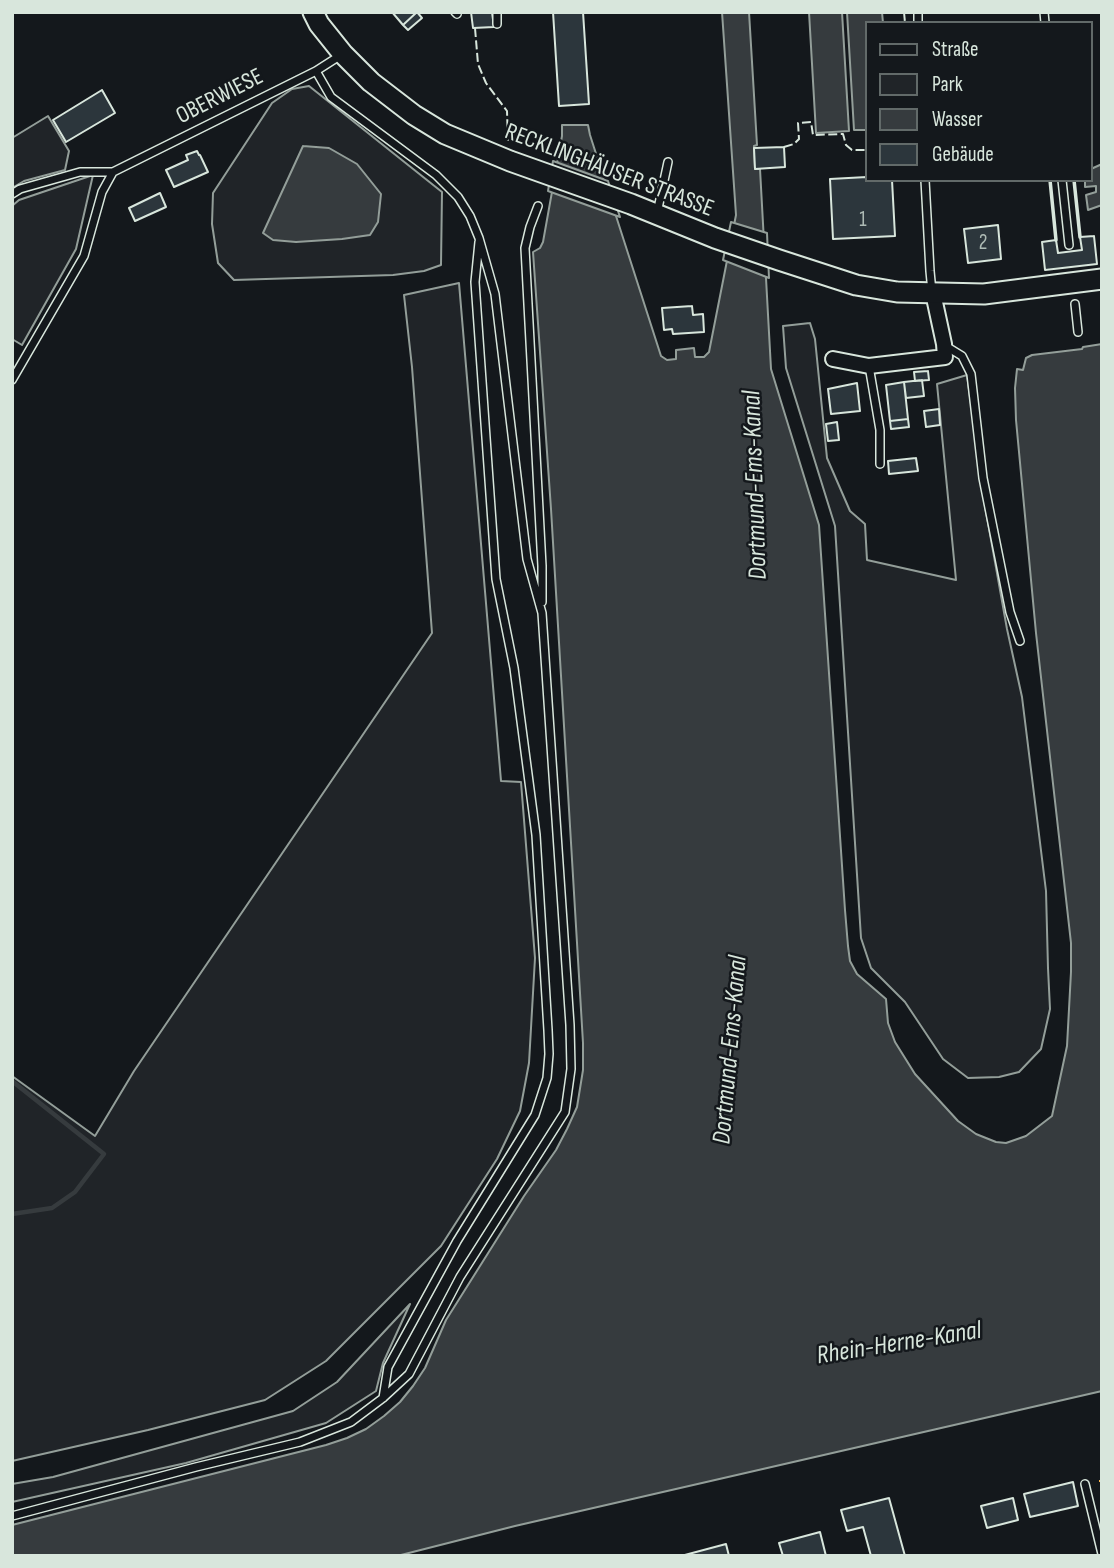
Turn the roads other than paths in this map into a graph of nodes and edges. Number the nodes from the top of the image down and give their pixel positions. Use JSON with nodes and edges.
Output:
{"nodes":[{"id":1,"x":313,"y":12,"type":"edge"},
{"id":2,"x":496,"y":12,"type":"edge"},
{"id":3,"x":497,"y":24,"type":"dead end"},
{"id":4,"x":343,"y":54,"type":"junction"},
{"id":5,"x":316,"y":71,"type":"junction"},
{"id":6,"x":668,"y":162,"type":"dead end"},
{"id":7,"x":113,"y":172,"type":"junction"},
{"id":8,"x":925,"y":182,"type":"edge"},
{"id":9,"x":1062,"y":182,"type":"edge"},
{"id":10,"x":12,"y":194,"type":"edge"},
{"id":11,"x":538,"y":206,"type":"dead end"},
{"id":12,"x":657,"y":214,"type":"junction"},
{"id":13,"x":479,"y":238,"type":"junction"},
{"id":14,"x":1069,"y":245,"type":"dead end"},
{"id":15,"x":1102,"y":279,"type":"edge"},
{"id":16,"x":933,"y":293,"type":"junction"},
{"id":17,"x":1075,"y":304,"type":"dead end"},
{"id":18,"x":1078,"y":332,"type":"dead end"},
{"id":19,"x":944,"y":344,"type":"junction"},
{"id":20,"x":833,"y":359,"type":"dead end"},
{"id":21,"x":869,"y":366,"type":"junction"},
{"id":22,"x":12,"y":380,"type":"edge"},
{"id":23,"x":880,"y":464,"type":"dead end"},
{"id":24,"x":542,"y":613,"type":"junction"},
{"id":25,"x":1020,"y":641,"type":"dead end"},
{"id":26,"x":383,"y":1398,"type":"junction"},
{"id":27,"x":1085,"y":1484,"type":"dead end"},
{"id":28,"x":1102,"y":1513,"type":"edge"},
{"id":29,"x":12,"y":1516,"type":"edge"},
{"id":30,"x":1092,"y":1516,"type":"junction"},
{"id":31,"x":1102,"y":1554,"type":"edge"}],
"edges":[{"from":1,"to":4,"type":"main road","name":"RECKLINGHÄUSER STRASSE"},
{"from":2,"to":3,"type":"lane"},
{"from":4,"to":5,"type":"lane","name":"OBERWIESE"},
{"from":4,"to":12,"type":"main road","name":"RECKLINGHÄUSER STRASSE"},
{"from":5,"to":7,"type":"lane","name":"OBERWIESE"},
{"from":5,"to":13,"type":"lane"},
{"from":6,"to":12,"type":"lane"},
{"from":7,"to":10,"type":"lane","name":"OBERWIESE"},
{"from":7,"to":22,"type":"lane"},
{"from":8,"to":16,"type":"lane"},
{"from":9,"to":14,"type":"lane"},
{"from":11,"to":24,"type":"lane"},
{"from":12,"to":16,"type":"main road","name":"RECKLINGHÄUSER STRASSE"},
{"from":13,"to":24,"type":"lane"},
{"from":13,"to":26,"type":"lane"},
{"from":15,"to":16,"type":"main road","name":"RECKLINGHÄUSER STRASSE"},
{"from":16,"to":19,"type":"street"},
{"from":17,"to":18,"type":"lane"},
{"from":19,"to":21,"type":"street"},
{"from":19,"to":25,"type":"lane"},
{"from":20,"to":21,"type":"street"},
{"from":21,"to":23,"type":"lane"},
{"from":24,"to":26,"type":"lane"},
{"from":26,"to":29,"type":"lane"},
{"from":27,"to":30,"type":"lane"},
{"from":28,"to":30,"type":"lane"},
{"from":30,"to":31,"type":"lane"}]}
